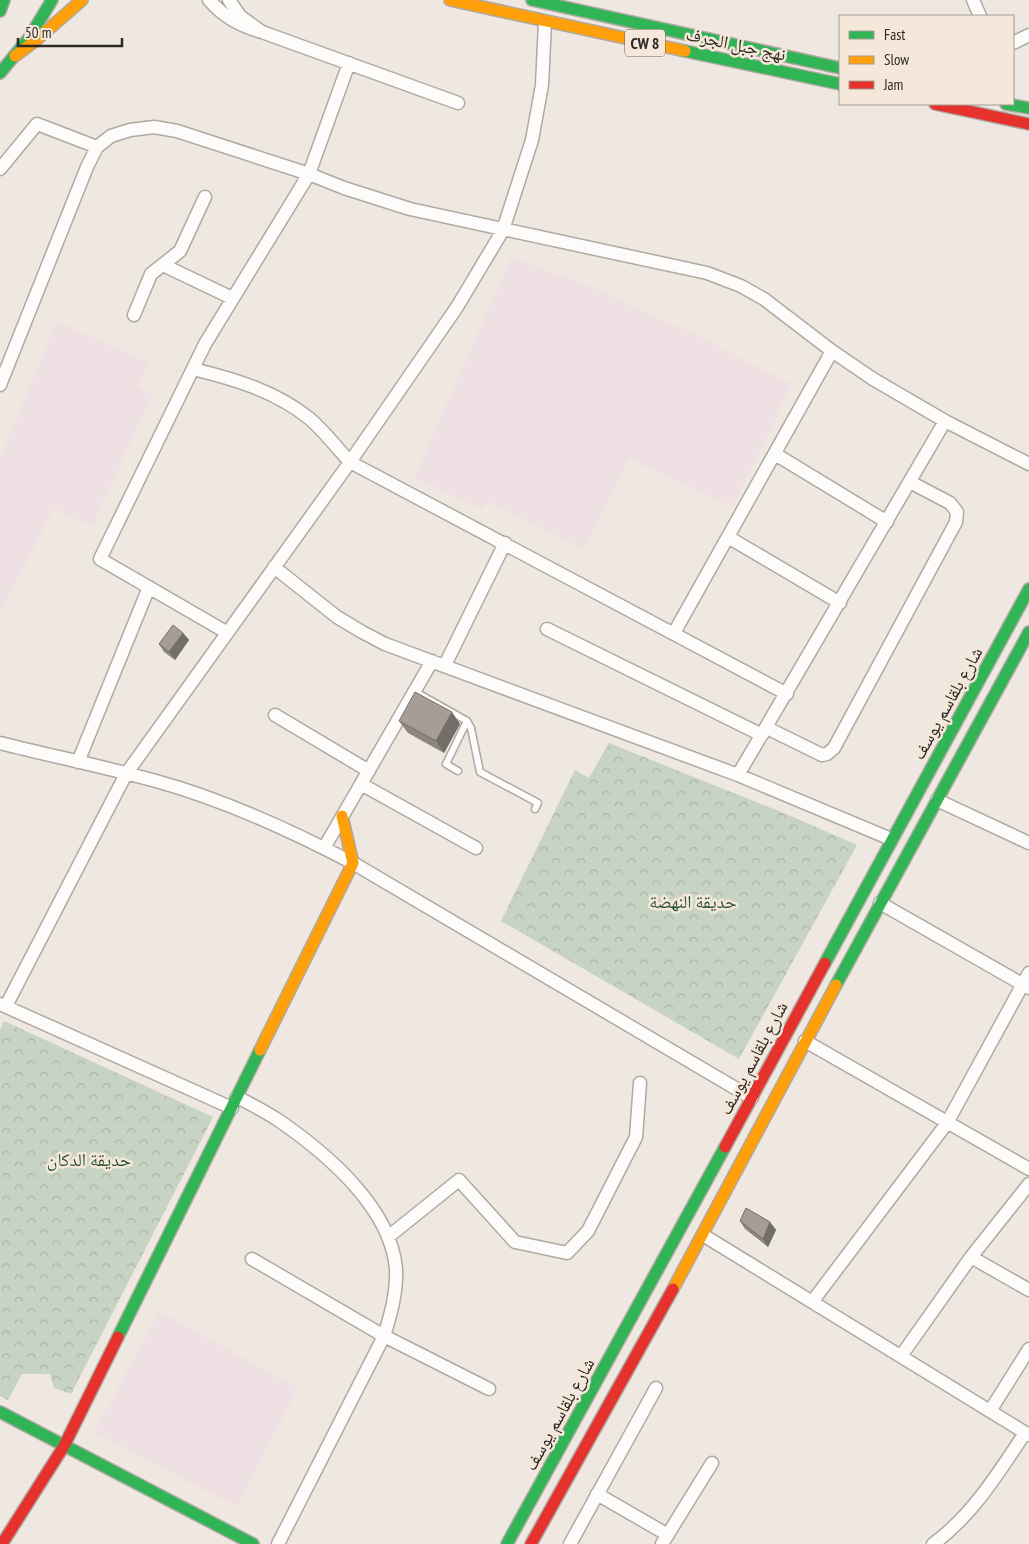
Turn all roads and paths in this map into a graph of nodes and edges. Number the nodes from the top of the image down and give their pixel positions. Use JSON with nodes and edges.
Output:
{"nodes":[{"id":1,"x":4,"y":0,"type":"edge"},
{"id":2,"x":52,"y":0,"type":"edge"},
{"id":3,"x":82,"y":0,"type":"edge"},
{"id":4,"x":209,"y":0,"type":"edge"},
{"id":5,"x":229,"y":0,"type":"edge"},
{"id":6,"x":450,"y":0,"type":"edge"},
{"id":7,"x":532,"y":0,"type":"edge"},
{"id":8,"x":973,"y":0,"type":"edge"},
{"id":9,"x":0,"y":11,"type":"edge"},
{"id":10,"x":980,"y":15,"type":"edge"},
{"id":11,"x":545,"y":22,"type":"junction"},
{"id":12,"x":262,"y":32,"type":"junction"},
{"id":13,"x":1029,"y":35,"type":"edge"},
{"id":14,"x":1014,"y":42,"type":"edge"},
{"id":15,"x":15,"y":56,"type":"junction"},
{"id":16,"x":349,"y":63,"type":"junction"},
{"id":17,"x":839,"y":68,"type":"edge"},
{"id":18,"x":0,"y":73,"type":"edge"},
{"id":19,"x":839,"y":84,"type":"edge"},
{"id":20,"x":458,"y":103,"type":"dead end"},
{"id":21,"x":940,"y":105,"type":"edge"},
{"id":22,"x":1012,"y":105,"type":"edge"},
{"id":23,"x":1029,"y":108,"type":"edge"},
{"id":24,"x":1029,"y":124,"type":"edge"},
{"id":25,"x":97,"y":147,"type":"junction"},
{"id":26,"x":0,"y":169,"type":"edge"},
{"id":27,"x":309,"y":174,"type":"junction"},
{"id":28,"x":205,"y":197,"type":"dead end"},
{"id":29,"x":503,"y":230,"type":"junction"},
{"id":30,"x":163,"y":265,"type":"junction"},
{"id":31,"x":232,"y":298,"type":"junction"},
{"id":32,"x":134,"y":315,"type":"dead end"},
{"id":33,"x":832,"y":352,"type":"junction"},
{"id":34,"x":193,"y":369,"type":"junction"},
{"id":35,"x":0,"y":385,"type":"edge"},
{"id":36,"x":945,"y":421,"type":"junction"},
{"id":37,"x":774,"y":454,"type":"junction"},
{"id":38,"x":350,"y":462,"type":"junction"},
{"id":39,"x":1029,"y":464,"type":"edge"},
{"id":40,"x":910,"y":482,"type":"junction"},
{"id":41,"x":887,"y":522,"type":"junction"},
{"id":42,"x":728,"y":537,"type":"junction"},
{"id":43,"x":504,"y":543,"type":"junction"},
{"id":44,"x":274,"y":567,"type":"junction"},
{"id":45,"x":148,"y":587,"type":"junction"},
{"id":46,"x":1029,"y":590,"type":"edge"},
{"id":47,"x":840,"y":603,"type":"junction"},
{"id":48,"x":547,"y":629,"type":"dead end"},
{"id":49,"x":226,"y":632,"type":"junction"},
{"id":50,"x":1029,"y":632,"type":"edge"},
{"id":51,"x":674,"y":633,"type":"junction"},
{"id":52,"x":432,"y":661,"type":"junction"},
{"id":53,"x":445,"y":665,"type":"junction"},
{"id":54,"x":414,"y":691,"type":"junction"},
{"id":55,"x":787,"y":694,"type":"junction"},
{"id":56,"x":275,"y":715,"type":"dead end"},
{"id":57,"x":467,"y":721,"type":"junction"},
{"id":58,"x":765,"y":731,"type":"junction"},
{"id":59,"x":0,"y":743,"type":"edge"},
{"id":60,"x":78,"y":762,"type":"junction"},
{"id":61,"x":369,"y":771,"type":"junction"},
{"id":62,"x":458,"y":771,"type":"dead end"},
{"id":63,"x":126,"y":774,"type":"junction"},
{"id":64,"x":738,"y":775,"type":"junction"},
{"id":65,"x":361,"y":784,"type":"junction"},
{"id":66,"x":937,"y":800,"type":"junction"},
{"id":67,"x":535,"y":809,"type":"dead end"},
{"id":68,"x":342,"y":816,"type":"junction"},
{"id":69,"x":891,"y":839,"type":"junction"},
{"id":70,"x":1029,"y":843,"type":"edge"},
{"id":71,"x":324,"y":848,"type":"junction"},
{"id":72,"x":476,"y":848,"type":"dead end"},
{"id":73,"x":353,"y":863,"type":"junction"},
{"id":74,"x":880,"y":903,"type":"junction"},
{"id":75,"x":1027,"y":982,"type":"edge"},
{"id":76,"x":3,"y":1005,"type":"edge"},
{"id":77,"x":805,"y":1041,"type":"junction"},
{"id":78,"x":640,"y":1083,"type":"dead end"},
{"id":79,"x":752,"y":1098,"type":"junction"},
{"id":80,"x":235,"y":1102,"type":"junction"},
{"id":81,"x":947,"y":1123,"type":"junction"},
{"id":82,"x":1029,"y":1169,"type":"edge"},
{"id":83,"x":1029,"y":1184,"type":"edge"},
{"id":84,"x":703,"y":1235,"type":"junction"},
{"id":85,"x":388,"y":1236,"type":"junction"},
{"id":86,"x":971,"y":1257,"type":"junction"},
{"id":87,"x":252,"y":1259,"type":"dead end"},
{"id":88,"x":1029,"y":1290,"type":"edge"},
{"id":89,"x":812,"y":1302,"type":"junction"},
{"id":90,"x":384,"y":1336,"type":"junction"},
{"id":91,"x":1029,"y":1349,"type":"edge"},
{"id":92,"x":901,"y":1356,"type":"junction"},
{"id":93,"x":656,"y":1388,"type":"dead end"},
{"id":94,"x":489,"y":1389,"type":"dead end"},
{"id":95,"x":990,"y":1411,"type":"junction"},
{"id":96,"x":0,"y":1412,"type":"edge"},
{"id":97,"x":1027,"y":1434,"type":"edge"},
{"id":98,"x":64,"y":1446,"type":"junction"},
{"id":99,"x":712,"y":1462,"type":"dead end"},
{"id":100,"x":597,"y":1494,"type":"junction"},
{"id":101,"x":665,"y":1539,"type":"edge"},
{"id":102,"x":2,"y":1544,"type":"edge"},
{"id":103,"x":253,"y":1544,"type":"edge"},
{"id":104,"x":278,"y":1544,"type":"edge"},
{"id":105,"x":507,"y":1544,"type":"edge"},
{"id":106,"x":530,"y":1544,"type":"edge"},
{"id":107,"x":570,"y":1544,"type":"edge"},
{"id":108,"x":933,"y":1544,"type":"edge"}],
"edges":[{"from":1,"to":9,"type":"main road"},
{"from":2,"to":15,"type":"main road"},
{"from":3,"to":15,"type":"main road"},
{"from":4,"to":12,"type":"street"},
{"from":5,"to":12,"type":"street"},
{"from":6,"to":11,"type":"main road","name":"نهج جبل الجرف","number":"CW 8"},
{"from":7,"to":17,"type":"main road","name":"نهج جبل الجرف","number":"CW 8"},
{"from":8,"to":10,"type":"street"},
{"from":11,"to":19,"type":"main road","name":"نهج جبل الجرف","number":"CW 8"},
{"from":11,"to":29,"type":"street"},
{"from":12,"to":16,"type":"street"},
{"from":13,"to":14,"type":"street"},
{"from":15,"to":18,"type":"main road"},
{"from":16,"to":20,"type":"street"},
{"from":16,"to":27,"type":"street"},
{"from":21,"to":24,"type":"main road"},
{"from":22,"to":23,"type":"main road"},
{"from":25,"to":26,"type":"street"},
{"from":25,"to":27,"type":"street"},
{"from":25,"to":35,"type":"street"},
{"from":27,"to":29,"type":"street"},
{"from":27,"to":31,"type":"street"},
{"from":28,"to":30,"type":"street"},
{"from":29,"to":33,"type":"street"},
{"from":29,"to":38,"type":"street"},
{"from":30,"to":31,"type":"street"},
{"from":30,"to":32,"type":"street"},
{"from":31,"to":34,"type":"street"},
{"from":33,"to":36,"type":"street"},
{"from":33,"to":37,"type":"street"},
{"from":34,"to":38,"type":"street"},
{"from":34,"to":45,"type":"street"},
{"from":36,"to":39,"type":"street"},
{"from":36,"to":40,"type":"street"},
{"from":37,"to":41,"type":"street"},
{"from":37,"to":42,"type":"street"},
{"from":38,"to":43,"type":"street"},
{"from":38,"to":44,"type":"street"},
{"from":40,"to":41,"type":"street"},
{"from":40,"to":58,"type":"street"},
{"from":41,"to":47,"type":"street"},
{"from":42,"to":47,"type":"street"},
{"from":42,"to":51,"type":"street"},
{"from":43,"to":51,"type":"street"},
{"from":43,"to":53,"type":"street"},
{"from":44,"to":49,"type":"street"},
{"from":44,"to":52,"type":"street"},
{"from":45,"to":49,"type":"street"},
{"from":45,"to":60,"type":"street"},
{"from":46,"to":69,"type":"main road","name":"شارع بلقاسم يوسف"},
{"from":47,"to":55,"type":"street"},
{"from":48,"to":58,"type":"street"},
{"from":49,"to":63,"type":"street"},
{"from":50,"to":66,"type":"main road"},
{"from":51,"to":55,"type":"street"},
{"from":52,"to":53,"type":"street"},
{"from":52,"to":54,"type":"street"},
{"from":53,"to":64,"type":"street"},
{"from":54,"to":57,"type":"lane"},
{"from":54,"to":61,"type":"street"},
{"from":55,"to":58,"type":"street"},
{"from":56,"to":61,"type":"street"},
{"from":57,"to":62,"type":"lane"},
{"from":57,"to":67,"type":"lane"},
{"from":58,"to":64,"type":"street"},
{"from":59,"to":60,"type":"street"},
{"from":60,"to":63,"type":"street"},
{"from":61,"to":65,"type":"street"},
{"from":63,"to":71,"type":"street"},
{"from":63,"to":76,"type":"street"},
{"from":64,"to":69,"type":"street"},
{"from":65,"to":68,"type":"street"},
{"from":65,"to":72,"type":"street"},
{"from":66,"to":70,"type":"street"},
{"from":66,"to":74,"type":"main road"},
{"from":68,"to":71,"type":"street"},
{"from":68,"to":73,"type":"main road"},
{"from":69,"to":79,"type":"main road","name":"شارع بلقاسم يوسف"},
{"from":71,"to":73,"type":"street"},
{"from":73,"to":79,"type":"street"},
{"from":73,"to":80,"type":"main road"},
{"from":74,"to":75,"type":"street"},
{"from":74,"to":77,"type":"main road"},
{"from":75,"to":81,"type":"street"},
{"from":76,"to":80,"type":"street"},
{"from":77,"to":81,"type":"street"},
{"from":77,"to":84,"type":"main road"},
{"from":78,"to":85,"type":"street"},
{"from":79,"to":105,"type":"main road","name":"شارع بلقاسم يوسف"},
{"from":80,"to":85,"type":"street"},
{"from":80,"to":98,"type":"main road"},
{"from":81,"to":82,"type":"street"},
{"from":81,"to":89,"type":"street"},
{"from":83,"to":86,"type":"street"},
{"from":84,"to":89,"type":"street"},
{"from":84,"to":106,"type":"main road"},
{"from":85,"to":90,"type":"street"},
{"from":86,"to":88,"type":"street"},
{"from":86,"to":92,"type":"street"},
{"from":87,"to":90,"type":"street"},
{"from":89,"to":92,"type":"street"},
{"from":90,"to":94,"type":"street"},
{"from":90,"to":104,"type":"street"},
{"from":91,"to":95,"type":"street"},
{"from":92,"to":95,"type":"street"},
{"from":93,"to":100,"type":"street"},
{"from":95,"to":97,"type":"street"},
{"from":96,"to":98,"type":"main road"},
{"from":97,"to":108,"type":"street"},
{"from":98,"to":102,"type":"main road"},
{"from":98,"to":103,"type":"main road"},
{"from":99,"to":101,"type":"street"},
{"from":100,"to":101,"type":"street"},
{"from":100,"to":107,"type":"street"}]}
